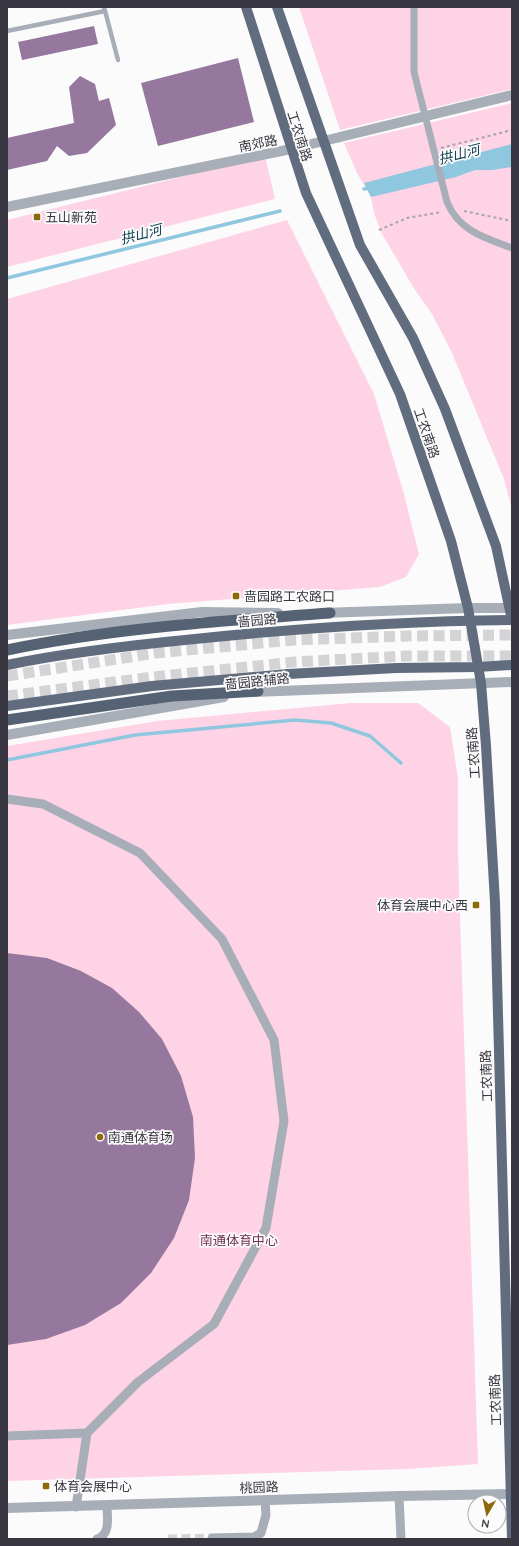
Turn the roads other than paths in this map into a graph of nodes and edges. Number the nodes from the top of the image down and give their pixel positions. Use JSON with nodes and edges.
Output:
{"nodes":[{"id":1,"x":246,"y":7,"type":"edge"},
{"id":2,"x":277,"y":7,"type":"edge"},
{"id":3,"x":414,"y":7,"type":"edge"},
{"id":4,"x":104,"y":9,"type":"edge"},
{"id":5,"x":7,"y":32,"type":"edge"},
{"id":6,"x":118,"y":60,"type":"dead end"},
{"id":7,"x":512,"y":95,"type":"edge"},
{"id":8,"x":323,"y":141,"type":"junction"},
{"id":9,"x":290,"y":149,"type":"junction"},
{"id":10,"x":7,"y":207,"type":"edge"},
{"id":11,"x":512,"y":248,"type":"edge"},
{"id":12,"x":468,"y":608,"type":"junction"},
{"id":13,"x":510,"y":608,"type":"edge"},
{"id":14,"x":330,"y":613,"type":"junction"},
{"id":15,"x":512,"y":620,"type":"edge"},
{"id":16,"x":469,"y":621,"type":"junction"},
{"id":17,"x":7,"y":635,"type":"edge"},
{"id":18,"x":7,"y":650,"type":"edge"},
{"id":19,"x":7,"y":665,"type":"edge"},
{"id":20,"x":512,"y":665,"type":"edge"},
{"id":21,"x":477,"y":667,"type":"junction"},
{"id":22,"x":512,"y":682,"type":"edge"},
{"id":23,"x":481,"y":683,"type":"junction"},
{"id":24,"x":258,"y":691,"type":"junction"},
{"id":25,"x":7,"y":706,"type":"edge"},
{"id":26,"x":7,"y":720,"type":"edge"},
{"id":27,"x":7,"y":735,"type":"edge"},
{"id":28,"x":7,"y":799,"type":"edge"},
{"id":29,"x":88,"y":1432,"type":"junction"},
{"id":30,"x":7,"y":1436,"type":"edge"},
{"id":31,"x":511,"y":1494,"type":"edge"},
{"id":32,"x":399,"y":1496,"type":"junction"},
{"id":33,"x":265,"y":1500,"type":"junction"},
{"id":34,"x":107,"y":1505,"type":"junction"},
{"id":35,"x":76,"y":1507,"type":"junction"},
{"id":36,"x":7,"y":1508,"type":"edge"},
{"id":37,"x":212,"y":1538,"type":"edge"},
{"id":38,"x":97,"y":1539,"type":"edge"},
{"id":39,"x":401,"y":1539,"type":"edge"},
{"id":40,"x":512,"y":1539,"type":"edge"}],
"edges":[{"from":1,"to":9,"type":"main road","name":"工农南路"},
{"from":2,"to":8,"type":"main road","name":"工农南路"},
{"from":3,"to":11,"type":"street"},
{"from":4,"to":5,"type":"lane"},
{"from":4,"to":6,"type":"lane"},
{"from":7,"to":8,"type":"street","name":"南郊路"},
{"from":8,"to":9,"type":"street","name":"南郊路"},
{"from":8,"to":13,"type":"main road","name":"工农南路"},
{"from":9,"to":10,"type":"street","name":"南郊路"},
{"from":9,"to":12,"type":"main road","name":"工农南路"},
{"from":12,"to":13,"type":"street"},
{"from":12,"to":14,"type":"street"},
{"from":12,"to":16,"type":"main road","name":"工农南路"},
{"from":13,"to":15,"type":"main road","name":"工农南路"},
{"from":14,"to":17,"type":"street"},
{"from":14,"to":18,"type":"highway"},
{"from":15,"to":16,"type":"main road","name":"啬园路"},
{"from":16,"to":19,"type":"main road","name":"啬园路"},
{"from":16,"to":21,"type":"main road","name":"工农南路"},
{"from":20,"to":21,"type":"main road"},
{"from":21,"to":23,"type":"main road","name":"工农南路"},
{"from":21,"to":25,"type":"main road"},
{"from":22,"to":23,"type":"street","name":"啬园路辅路"},
{"from":23,"to":24,"type":"street","name":"啬园路辅路"},
{"from":23,"to":31,"type":"main road","name":"工农南路"},
{"from":24,"to":26,"type":"highway"},
{"from":24,"to":27,"type":"street","name":"啬园路辅路"},
{"from":28,"to":29,"type":"street"},
{"from":29,"to":30,"type":"street"},
{"from":29,"to":35,"type":"street"},
{"from":31,"to":32,"type":"street","name":"桃园路"},
{"from":31,"to":40,"type":"main road","name":"工农南路"},
{"from":32,"to":33,"type":"street","name":"桃园路"},
{"from":32,"to":39,"type":"street"},
{"from":33,"to":34,"type":"street","name":"桃园路"},
{"from":33,"to":37,"type":"street"},
{"from":34,"to":35,"type":"street","name":"桃园路"},
{"from":34,"to":38,"type":"street"},
{"from":35,"to":36,"type":"street","name":"桃园路"}]}
